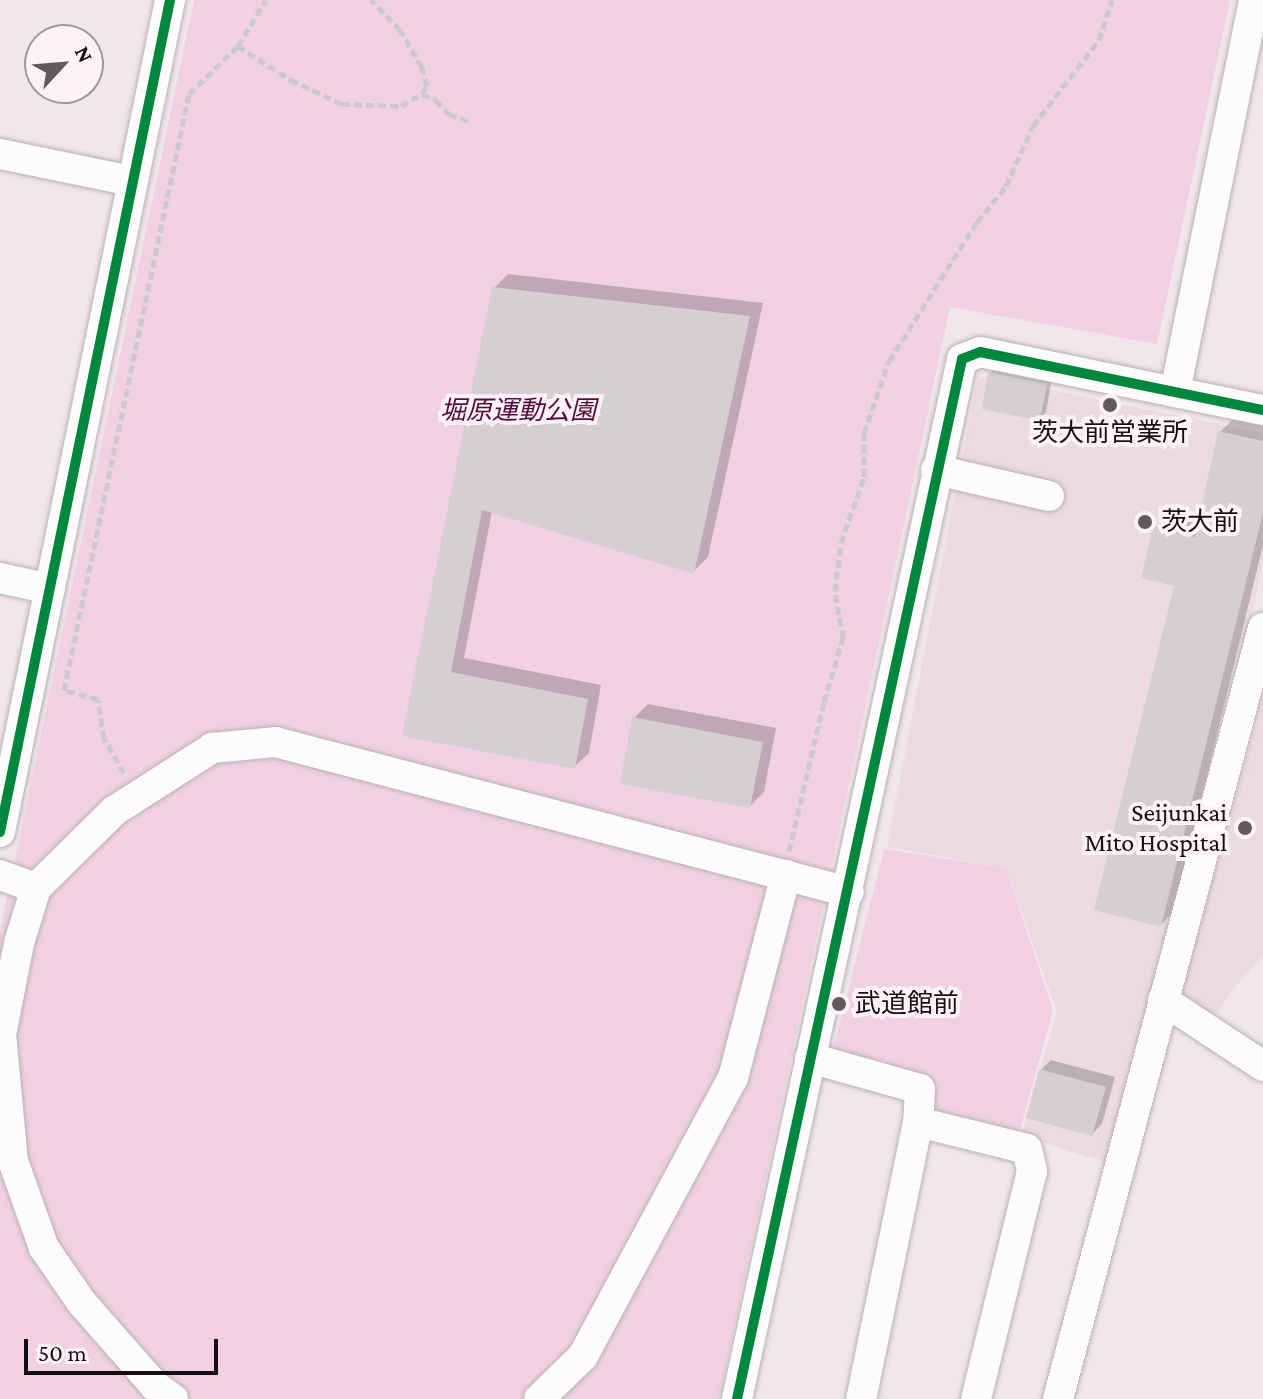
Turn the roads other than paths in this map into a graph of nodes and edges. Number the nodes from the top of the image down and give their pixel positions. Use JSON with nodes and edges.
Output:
{"nodes":[{"id":1,"x":170,"y":0,"type":"edge"},
{"id":2,"x":1254,"y":0,"type":"edge"},
{"id":3,"x":0,"y":154,"type":"edge"},
{"id":4,"x":132,"y":181,"type":"junction"},
{"id":5,"x":1175,"y":392,"type":"junction"},
{"id":6,"x":1263,"y":410,"type":"edge"},
{"id":7,"x":936,"y":470,"type":"junction"},
{"id":8,"x":1049,"y":496,"type":"dead end"},
{"id":9,"x":0,"y":578,"type":"edge"},
{"id":10,"x":50,"y":589,"type":"junction"},
{"id":11,"x":1263,"y":628,"type":"edge"},
{"id":12,"x":0,"y":832,"type":"edge"},
{"id":13,"x":0,"y":875,"type":"edge"},
{"id":14,"x":786,"y":875,"type":"junction"},
{"id":15,"x":36,"y":888,"type":"junction"},
{"id":16,"x":849,"y":892,"type":"junction"},
{"id":17,"x":1163,"y":1000,"type":"junction"},
{"id":18,"x":810,"y":1058,"type":"junction"},
{"id":19,"x":1263,"y":1066,"type":"edge"},
{"id":20,"x":918,"y":1122,"type":"junction"},
{"id":21,"x":173,"y":1399,"type":"edge"},
{"id":22,"x":539,"y":1399,"type":"edge"},
{"id":23,"x":737,"y":1399,"type":"edge"},
{"id":24,"x":861,"y":1399,"type":"edge"},
{"id":25,"x":976,"y":1399,"type":"edge"},
{"id":26,"x":1058,"y":1399,"type":"edge"}],
"edges":[{"from":1,"to":4,"type":"street"},
{"from":2,"to":5,"type":"street"},
{"from":3,"to":4,"type":"street"},
{"from":4,"to":10,"type":"street"},
{"from":5,"to":6,"type":"street"},
{"from":5,"to":7,"type":"street"},
{"from":7,"to":8,"type":"street"},
{"from":7,"to":16,"type":"street"},
{"from":9,"to":10,"type":"street"},
{"from":10,"to":12,"type":"street"},
{"from":11,"to":17,"type":"street"},
{"from":13,"to":15,"type":"street"},
{"from":14,"to":15,"type":"street"},
{"from":14,"to":16,"type":"street"},
{"from":14,"to":22,"type":"street"},
{"from":15,"to":21,"type":"street"},
{"from":16,"to":18,"type":"street"},
{"from":17,"to":19,"type":"street"},
{"from":17,"to":26,"type":"street"},
{"from":18,"to":20,"type":"street"},
{"from":18,"to":23,"type":"street"},
{"from":20,"to":24,"type":"street"},
{"from":20,"to":25,"type":"street"}]}
